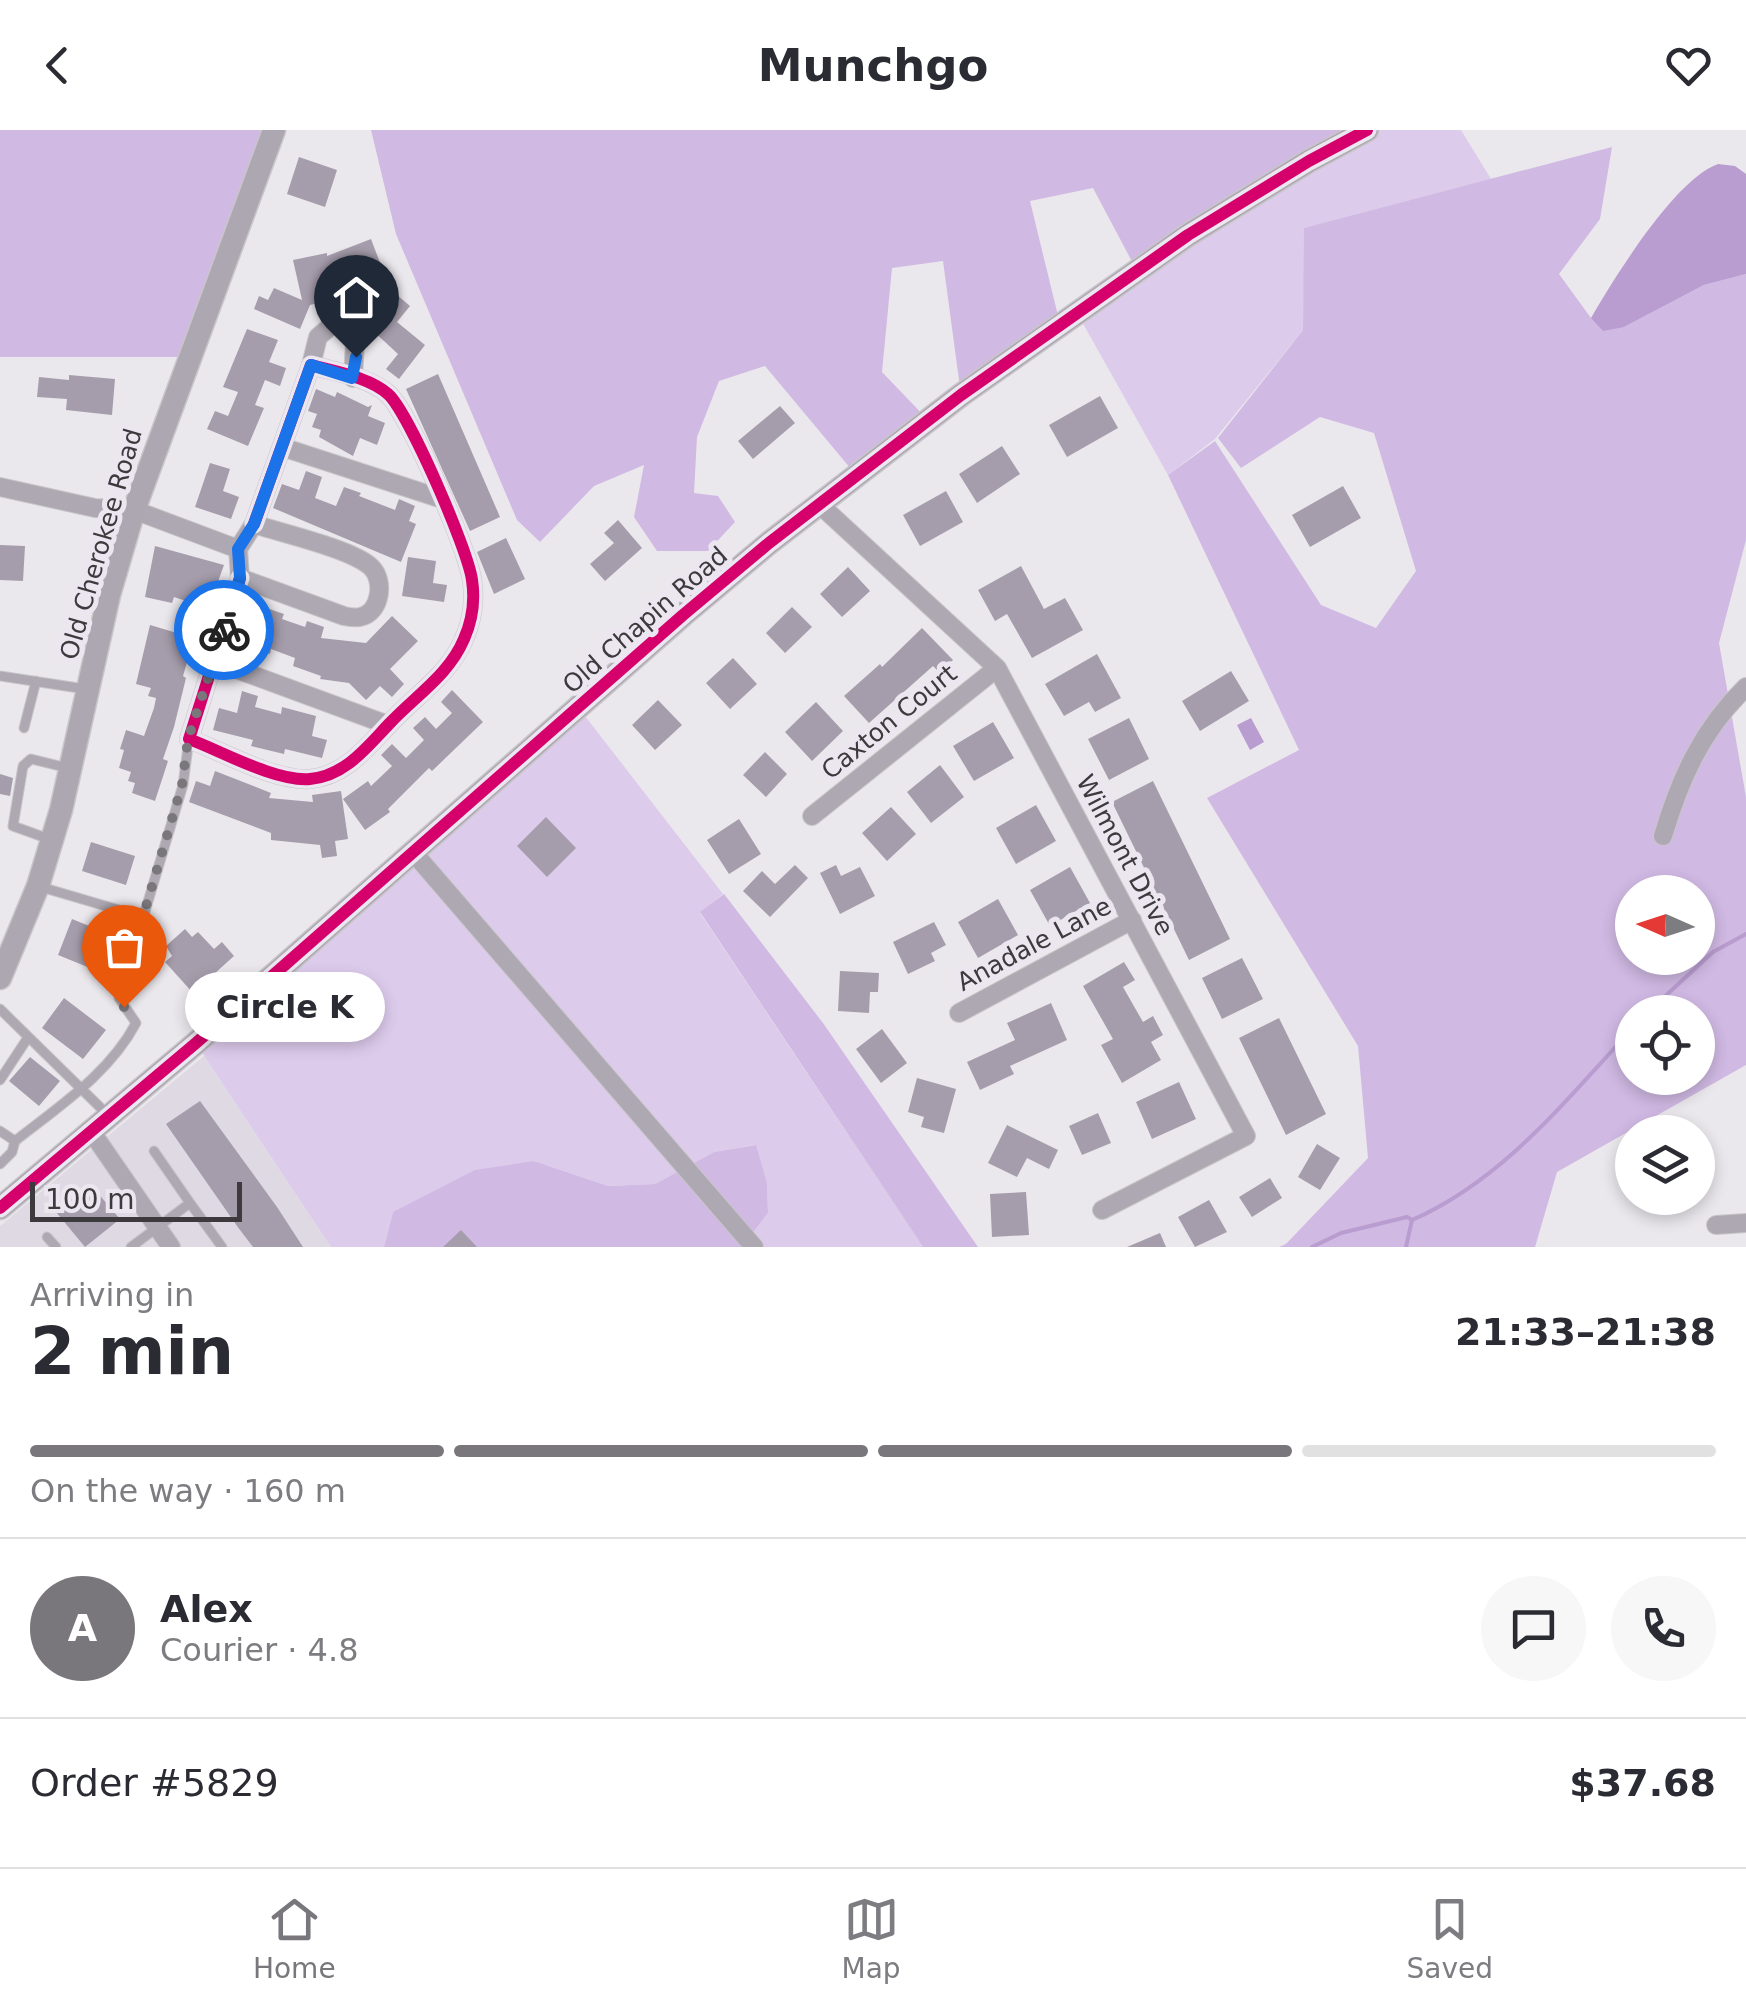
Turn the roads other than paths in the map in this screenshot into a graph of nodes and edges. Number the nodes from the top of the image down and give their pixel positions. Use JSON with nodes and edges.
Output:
{"nodes":[{"id":1,"x":274,"y":130,"type":"edge"},
{"id":2,"x":1367,"y":130,"type":"edge"},
{"id":3,"x":311,"y":365,"type":"junction"},
{"id":4,"x":352,"y":378,"type":"junction"},
{"id":5,"x":282,"y":446,"type":"junction"},
{"id":6,"x":0,"y":486,"type":"edge"},
{"id":7,"x":442,"y":498,"type":"junction"},
{"id":8,"x":819,"y":504,"type":"junction"},
{"id":9,"x":134,"y":510,"type":"junction"},
{"id":10,"x":254,"y":524,"type":"junction"},
{"id":11,"x":238,"y":549,"type":"junction"},
{"id":12,"x":240,"y":578,"type":"junction"},
{"id":13,"x":214,"y":661,"type":"junction"},
{"id":14,"x":996,"y":668,"type":"junction"},
{"id":15,"x":0,"y":676,"type":"edge"},
{"id":16,"x":36,"y":680,"type":"junction"},
{"id":17,"x":1746,"y":687,"type":"edge"},
{"id":18,"x":87,"y":689,"type":"junction"},
{"id":19,"x":388,"y":725,"type":"junction"},
{"id":20,"x":24,"y":728,"type":"dead end"},
{"id":21,"x":188,"y":739,"type":"junction"},
{"id":22,"x":71,"y":768,"type":"junction"},
{"id":23,"x":812,"y":816,"type":"dead end"},
{"id":24,"x":1663,"y":836,"type":"dead end"},
{"id":25,"x":52,"y":840,"type":"junction"},
{"id":26,"x":412,"y":852,"type":"junction"},
{"id":27,"x":38,"y":886,"type":"junction"},
{"id":28,"x":143,"y":917,"type":"junction"},
{"id":29,"x":1132,"y":920,"type":"junction"},
{"id":30,"x":0,"y":978,"type":"edge"},
{"id":31,"x":0,"y":1009,"type":"edge"},
{"id":32,"x":959,"y":1012,"type":"dead end"},
{"id":33,"x":27,"y":1039,"type":"junction"},
{"id":34,"x":0,"y":1080,"type":"edge"},
{"id":35,"x":80,"y":1090,"type":"junction"},
{"id":36,"x":100,"y":1124,"type":"junction"},
{"id":37,"x":0,"y":1131,"type":"edge"},
{"id":38,"x":15,"y":1142,"type":"junction"},
{"id":39,"x":154,"y":1151,"type":"dead end"},
{"id":40,"x":0,"y":1164,"type":"edge"},
{"id":41,"x":190,"y":1203,"type":"junction"},
{"id":42,"x":0,"y":1208,"type":"edge"},
{"id":43,"x":1102,"y":1210,"type":"dead end"},
{"id":44,"x":1746,"y":1223,"type":"edge"},
{"id":45,"x":1716,"y":1225,"type":"dead end"},
{"id":46,"x":156,"y":1226,"type":"junction"},
{"id":47,"x":47,"y":1237,"type":"dead end"},
{"id":48,"x":56,"y":1247,"type":"edge"},
{"id":49,"x":131,"y":1247,"type":"edge"},
{"id":50,"x":172,"y":1247,"type":"edge"},
{"id":51,"x":222,"y":1247,"type":"edge"},
{"id":52,"x":754,"y":1247,"type":"edge"}],
"edges":[{"from":1,"to":9,"type":"street","name":"Old Cherokee Road"},
{"from":2,"to":8,"type":"street","name":"Old Chapin Road"},
{"from":3,"to":4,"type":"street"},
{"from":3,"to":4,"type":"street"},
{"from":3,"to":5,"type":"street"},
{"from":4,"to":7,"type":"street"},
{"from":5,"to":7,"type":"street"},
{"from":5,"to":10,"type":"street"},
{"from":6,"to":9,"type":"street"},
{"from":7,"to":19,"type":"street"},
{"from":8,"to":14,"type":"street","name":"Wilmont Drive"},
{"from":8,"to":26,"type":"street","name":"Old Chapin Road"},
{"from":9,"to":11,"type":"street"},
{"from":9,"to":18,"type":"street","name":"Old Cherokee Road"},
{"from":10,"to":11,"type":"street"},
{"from":10,"to":12,"type":"street"},
{"from":11,"to":12,"type":"street"},
{"from":12,"to":13,"type":"street"},
{"from":13,"to":19,"type":"street"},
{"from":13,"to":21,"type":"street"},
{"from":14,"to":23,"type":"street","name":"Caxton Court"},
{"from":14,"to":29,"type":"street","name":"Wilmont Drive"},
{"from":15,"to":16,"type":"lane"},
{"from":16,"to":18,"type":"lane"},
{"from":16,"to":20,"type":"lane"},
{"from":17,"to":24,"type":"street"},
{"from":18,"to":22,"type":"street","name":"Old Cherokee Road"},
{"from":19,"to":21,"type":"street"},
{"from":21,"to":28,"type":"lane"},
{"from":22,"to":25,"type":"street","name":"Old Cherokee Road"},
{"from":22,"to":25,"type":"lane"},
{"from":25,"to":27,"type":"street","name":"Old Cherokee Road"},
{"from":26,"to":36,"type":"street","name":"Old Chapin Road"},
{"from":26,"to":52,"type":"street"},
{"from":27,"to":28,"type":"lane"},
{"from":27,"to":30,"type":"street","name":"Old Cherokee Road"},
{"from":28,"to":35,"type":"lane"},
{"from":29,"to":32,"type":"street","name":"Anadale Lane"},
{"from":29,"to":43,"type":"street","name":"Wilmont Drive"},
{"from":31,"to":33,"type":"lane"},
{"from":33,"to":34,"type":"lane"},
{"from":33,"to":35,"type":"lane"},
{"from":35,"to":36,"type":"lane"},
{"from":35,"to":38,"type":"lane"},
{"from":36,"to":42,"type":"street","name":"Old Chapin Road"},
{"from":36,"to":46,"type":"street"},
{"from":37,"to":38,"type":"lane"},
{"from":38,"to":40,"type":"lane"},
{"from":39,"to":41,"type":"lane"},
{"from":41,"to":46,"type":"lane"},
{"from":41,"to":51,"type":"lane"},
{"from":44,"to":45,"type":"street"},
{"from":46,"to":49,"type":"lane"},
{"from":46,"to":50,"type":"street"},
{"from":47,"to":48,"type":"lane"}]}
